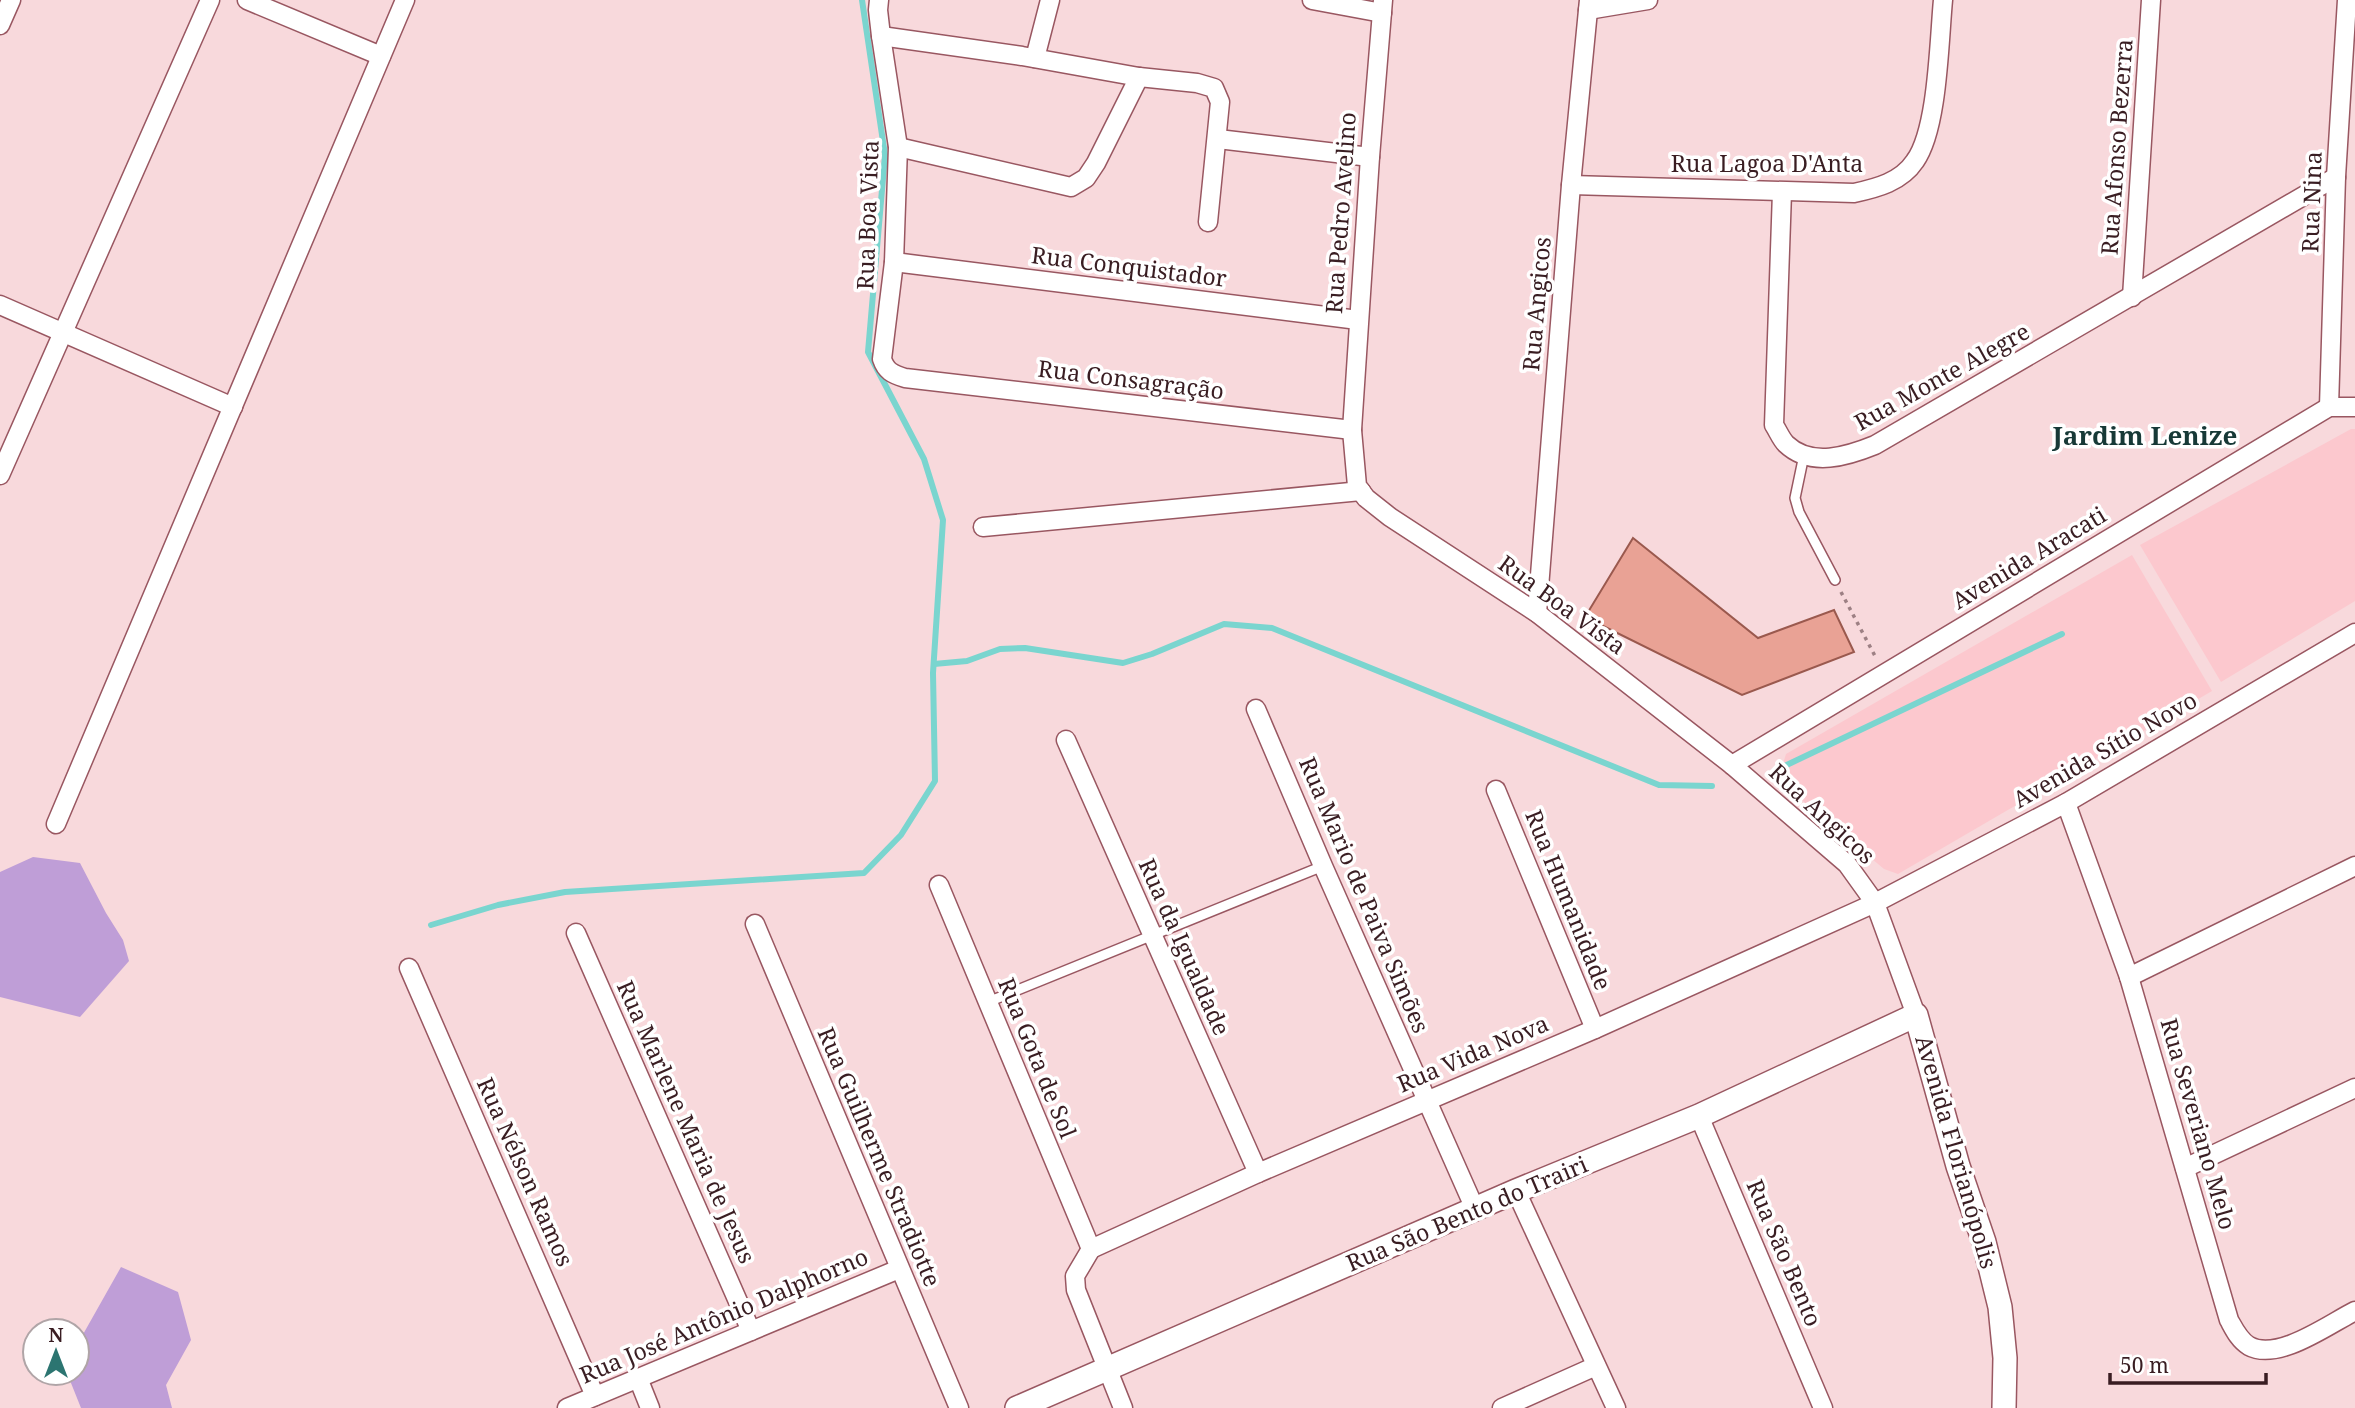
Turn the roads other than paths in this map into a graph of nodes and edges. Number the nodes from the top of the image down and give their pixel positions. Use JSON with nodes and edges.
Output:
{"nodes":[{"id":1,"x":11,"y":0,"type":"edge"},
{"id":2,"x":210,"y":0,"type":"edge"},
{"id":3,"x":247,"y":0,"type":"edge"},
{"id":4,"x":405,"y":0,"type":"edge"},
{"id":5,"x":879,"y":0,"type":"edge"},
{"id":6,"x":1050,"y":0,"type":"edge"},
{"id":7,"x":1312,"y":0,"type":"edge"},
{"id":8,"x":1648,"y":0,"type":"edge"},
{"id":9,"x":1943,"y":0,"type":"edge"},
{"id":10,"x":2151,"y":0,"type":"edge"},
{"id":11,"x":2347,"y":0,"type":"edge"},
{"id":12,"x":1589,"y":5,"type":"edge"},
{"id":13,"x":1383,"y":6,"type":"edge"},
{"id":14,"x":0,"y":25,"type":"edge"},
{"id":15,"x":881,"y":36,"type":"junction"},
{"id":16,"x":381,"y":57,"type":"junction"},
{"id":17,"x":1035,"y":58,"type":"junction"},
{"id":18,"x":1139,"y":77,"type":"junction"},
{"id":19,"x":1218,"y":139,"type":"junction"},
{"id":20,"x":898,"y":147,"type":"junction"},
{"id":21,"x":1370,"y":156,"type":"junction"},
{"id":22,"x":2336,"y":177,"type":"junction"},
{"id":23,"x":1571,"y":185,"type":"junction"},
{"id":24,"x":1782,"y":192,"type":"junction"},
{"id":25,"x":1208,"y":222,"type":"dead end"},
{"id":26,"x":894,"y":262,"type":"junction"},
{"id":27,"x":2132,"y":297,"type":"junction"},
{"id":28,"x":0,"y":305,"type":"edge"},
{"id":29,"x":1358,"y":320,"type":"junction"},
{"id":30,"x":64,"y":334,"type":"junction"},
{"id":31,"x":905,"y":378,"type":"joint"},
{"id":32,"x":233,"y":407,"type":"junction"},
{"id":33,"x":2329,"y":407,"type":"junction"},
{"id":34,"x":2355,"y":407,"type":"edge"},
{"id":35,"x":1352,"y":430,"type":"junction"},
{"id":36,"x":1804,"y":455,"type":"junction"},
{"id":37,"x":0,"y":475,"type":"edge"},
{"id":38,"x":1361,"y":491,"type":"junction"},
{"id":39,"x":983,"y":527,"type":"dead end"},
{"id":40,"x":1835,"y":580,"type":"road end"},
{"id":41,"x":1537,"y":613,"type":"junction"},
{"id":42,"x":2355,"y":633,"type":"edge"},
{"id":43,"x":1256,"y":709,"type":"dead end"},
{"id":44,"x":1066,"y":740,"type":"dead end"},
{"id":45,"x":1731,"y":765,"type":"junction"},
{"id":46,"x":1496,"y":790,"type":"dead end"},
{"id":47,"x":2066,"y":803,"type":"junction"},
{"id":48,"x":55,"y":824,"type":"dead end"},
{"id":49,"x":1323,"y":866,"type":"junction"},
{"id":50,"x":2355,"y":866,"type":"edge"},
{"id":51,"x":939,"y":885,"type":"dead end"},
{"id":52,"x":1875,"y":903,"type":"junction"},
{"id":53,"x":755,"y":925,"type":"dead end"},
{"id":54,"x":576,"y":933,"type":"dead end"},
{"id":55,"x":1153,"y":936,"type":"junction"},
{"id":56,"x":409,"y":968,"type":"dead end"},
{"id":57,"x":2129,"y":977,"type":"junction"},
{"id":58,"x":988,"y":1002,"type":"junction"},
{"id":59,"x":1916,"y":1015,"type":"junction"},
{"id":60,"x":1595,"y":1029,"type":"junction"},
{"id":61,"x":2355,"y":1088,"type":"edge"},
{"id":62,"x":1427,"y":1101,"type":"junction"},
{"id":63,"x":1699,"y":1116,"type":"junction"},
{"id":64,"x":2185,"y":1168,"type":"junction"},
{"id":65,"x":1258,"y":1173,"type":"junction"},
{"id":66,"x":1516,"y":1191,"type":"junction"},
{"id":67,"x":1475,"y":1209,"type":"junction"},
{"id":68,"x":1091,"y":1250,"type":"junction"},
{"id":69,"x":899,"y":1269,"type":"junction"},
{"id":70,"x":2355,"y":1311,"type":"edge"},
{"id":71,"x":751,"y":1331,"type":"junction"},
{"id":72,"x":1596,"y":1366,"type":"junction"},
{"id":73,"x":1109,"y":1368,"type":"junction"},
{"id":74,"x":638,"y":1378,"type":"junction"},
{"id":75,"x":596,"y":1396,"type":"junction"},
{"id":76,"x":567,"y":1408,"type":"edge"},
{"id":77,"x":650,"y":1408,"type":"edge"},
{"id":78,"x":960,"y":1408,"type":"edge"},
{"id":79,"x":1017,"y":1408,"type":"edge"},
{"id":80,"x":1124,"y":1408,"type":"edge"},
{"id":81,"x":1502,"y":1408,"type":"edge"},
{"id":82,"x":1616,"y":1408,"type":"edge"},
{"id":83,"x":1823,"y":1408,"type":"edge"},
{"id":84,"x":2004,"y":1408,"type":"edge"}],
"edges":[{"from":1,"to":14,"type":"street"},
{"from":2,"to":30,"type":"street"},
{"from":3,"to":16,"type":"street"},
{"from":4,"to":16,"type":"street"},
{"from":5,"to":15,"type":"street","name":"Rua Boa Vista"},
{"from":6,"to":17,"type":"street"},
{"from":7,"to":13,"type":"street"},
{"from":8,"to":12,"type":"street"},
{"from":9,"to":24,"type":"street","name":"Rua Lagoa D'Anta"},
{"from":10,"to":27,"type":"street","name":"Rua Afonso Bezerra"},
{"from":11,"to":22,"type":"street","name":"Rua Nina"},
{"from":12,"to":23,"type":"street","name":"Rua Angicos"},
{"from":13,"to":21,"type":"street","name":"Rua Pedro Avelino"},
{"from":15,"to":17,"type":"street"},
{"from":15,"to":20,"type":"street","name":"Rua Boa Vista"},
{"from":16,"to":32,"type":"street"},
{"from":17,"to":18,"type":"street"},
{"from":18,"to":19,"type":"street"},
{"from":18,"to":20,"type":"street"},
{"from":19,"to":21,"type":"street"},
{"from":19,"to":25,"type":"street"},
{"from":20,"to":26,"type":"street","name":"Rua Boa Vista"},
{"from":21,"to":29,"type":"street","name":"Rua Pedro Avelino"},
{"from":22,"to":27,"type":"street","name":"Rua Monte Alegre"},
{"from":22,"to":33,"type":"street","name":"Rua Nina"},
{"from":23,"to":24,"type":"street","name":"Rua Lagoa D'Anta"},
{"from":23,"to":41,"type":"street","name":"Rua Angicos"},
{"from":24,"to":36,"type":"street"},
{"from":26,"to":29,"type":"street","name":"Rua Conquistador"},
{"from":26,"to":31,"type":"street","name":"Rua Boa Vista"},
{"from":27,"to":36,"type":"street","name":"Rua Monte Alegre"},
{"from":28,"to":30,"type":"street"},
{"from":29,"to":35,"type":"street","name":"Rua Pedro Avelino"},
{"from":30,"to":32,"type":"street"},
{"from":30,"to":37,"type":"street"},
{"from":31,"to":35,"type":"street","name":"Rua Consagração"},
{"from":32,"to":48,"type":"street"},
{"from":33,"to":34,"type":"street"},
{"from":33,"to":45,"type":"street","name":"Avenida Aracati"},
{"from":35,"to":38,"type":"street"},
{"from":36,"to":40,"type":"lane"},
{"from":38,"to":39,"type":"street"},
{"from":38,"to":41,"type":"street","name":"Rua Boa Vista"},
{"from":41,"to":45,"type":"street","name":"Rua Boa Vista"},
{"from":42,"to":47,"type":"street","name":"Avenida Sítio Novo"},
{"from":43,"to":49,"type":"street","name":"Rua Mario de Paiva Simões"},
{"from":44,"to":55,"type":"street","name":"Rua da Igualdade"},
{"from":45,"to":52,"type":"street","name":"Rua Angicos"},
{"from":46,"to":60,"type":"street","name":"Rua Humanidade"},
{"from":47,"to":52,"type":"street","name":"Avenida Sítio Novo"},
{"from":47,"to":57,"type":"street","name":"Rua Severiano Melo"},
{"from":49,"to":55,"type":"lane"},
{"from":49,"to":62,"type":"street","name":"Rua Mario de Paiva Simões"},
{"from":50,"to":57,"type":"street"},
{"from":51,"to":58,"type":"street","name":"Rua Gota de Sol"},
{"from":52,"to":59,"type":"street","name":"Avenida Florianópolis"},
{"from":52,"to":60,"type":"street","name":"Rua Vida Nova"},
{"from":53,"to":69,"type":"street","name":"Rua Guilherme Stradiotte"},
{"from":54,"to":71,"type":"street","name":"Rua Marlene Maria de Jesus"},
{"from":55,"to":58,"type":"lane"},
{"from":55,"to":65,"type":"street","name":"Rua da Igualdade"},
{"from":56,"to":75,"type":"street","name":"Rua Nélson Ramos"},
{"from":57,"to":64,"type":"street","name":"Rua Severiano Melo"},
{"from":58,"to":68,"type":"street","name":"Rua Gota de Sol"},
{"from":59,"to":63,"type":"street","name":"Rua São Bento do Trairi"},
{"from":59,"to":84,"type":"street","name":"Avenida Florianópolis"},
{"from":60,"to":62,"type":"street","name":"Rua Vida Nova"},
{"from":61,"to":64,"type":"street"},
{"from":62,"to":65,"type":"street","name":"Rua Vida Nova"},
{"from":62,"to":67,"type":"street","name":"Rua Mario de Paiva Simões"},
{"from":63,"to":66,"type":"street","name":"Rua São Bento do Trairi"},
{"from":63,"to":83,"type":"street","name":"Rua São Bento"},
{"from":64,"to":70,"type":"street","name":"Rua Severiano Melo"},
{"from":65,"to":68,"type":"street","name":"Rua Vida Nova"},
{"from":66,"to":67,"type":"street","name":"Rua São Bento do Trairi"},
{"from":66,"to":72,"type":"street"},
{"from":67,"to":73,"type":"street","name":"Rua São Bento do Trairi"},
{"from":68,"to":73,"type":"street"},
{"from":69,"to":71,"type":"street","name":"Rua José Antônio Dalphorno"},
{"from":69,"to":78,"type":"street","name":"Rua Guilherme Stradiotte"},
{"from":71,"to":74,"type":"street","name":"Rua José Antônio Dalphorno"},
{"from":72,"to":81,"type":"street"},
{"from":72,"to":82,"type":"street"},
{"from":73,"to":79,"type":"street","name":"Rua São Bento do Trairi"},
{"from":73,"to":80,"type":"street"},
{"from":74,"to":75,"type":"street","name":"Rua José Antônio Dalphorno"},
{"from":74,"to":77,"type":"street"},
{"from":75,"to":76,"type":"street","name":"Rua José Antônio Dalphorno"}]}
